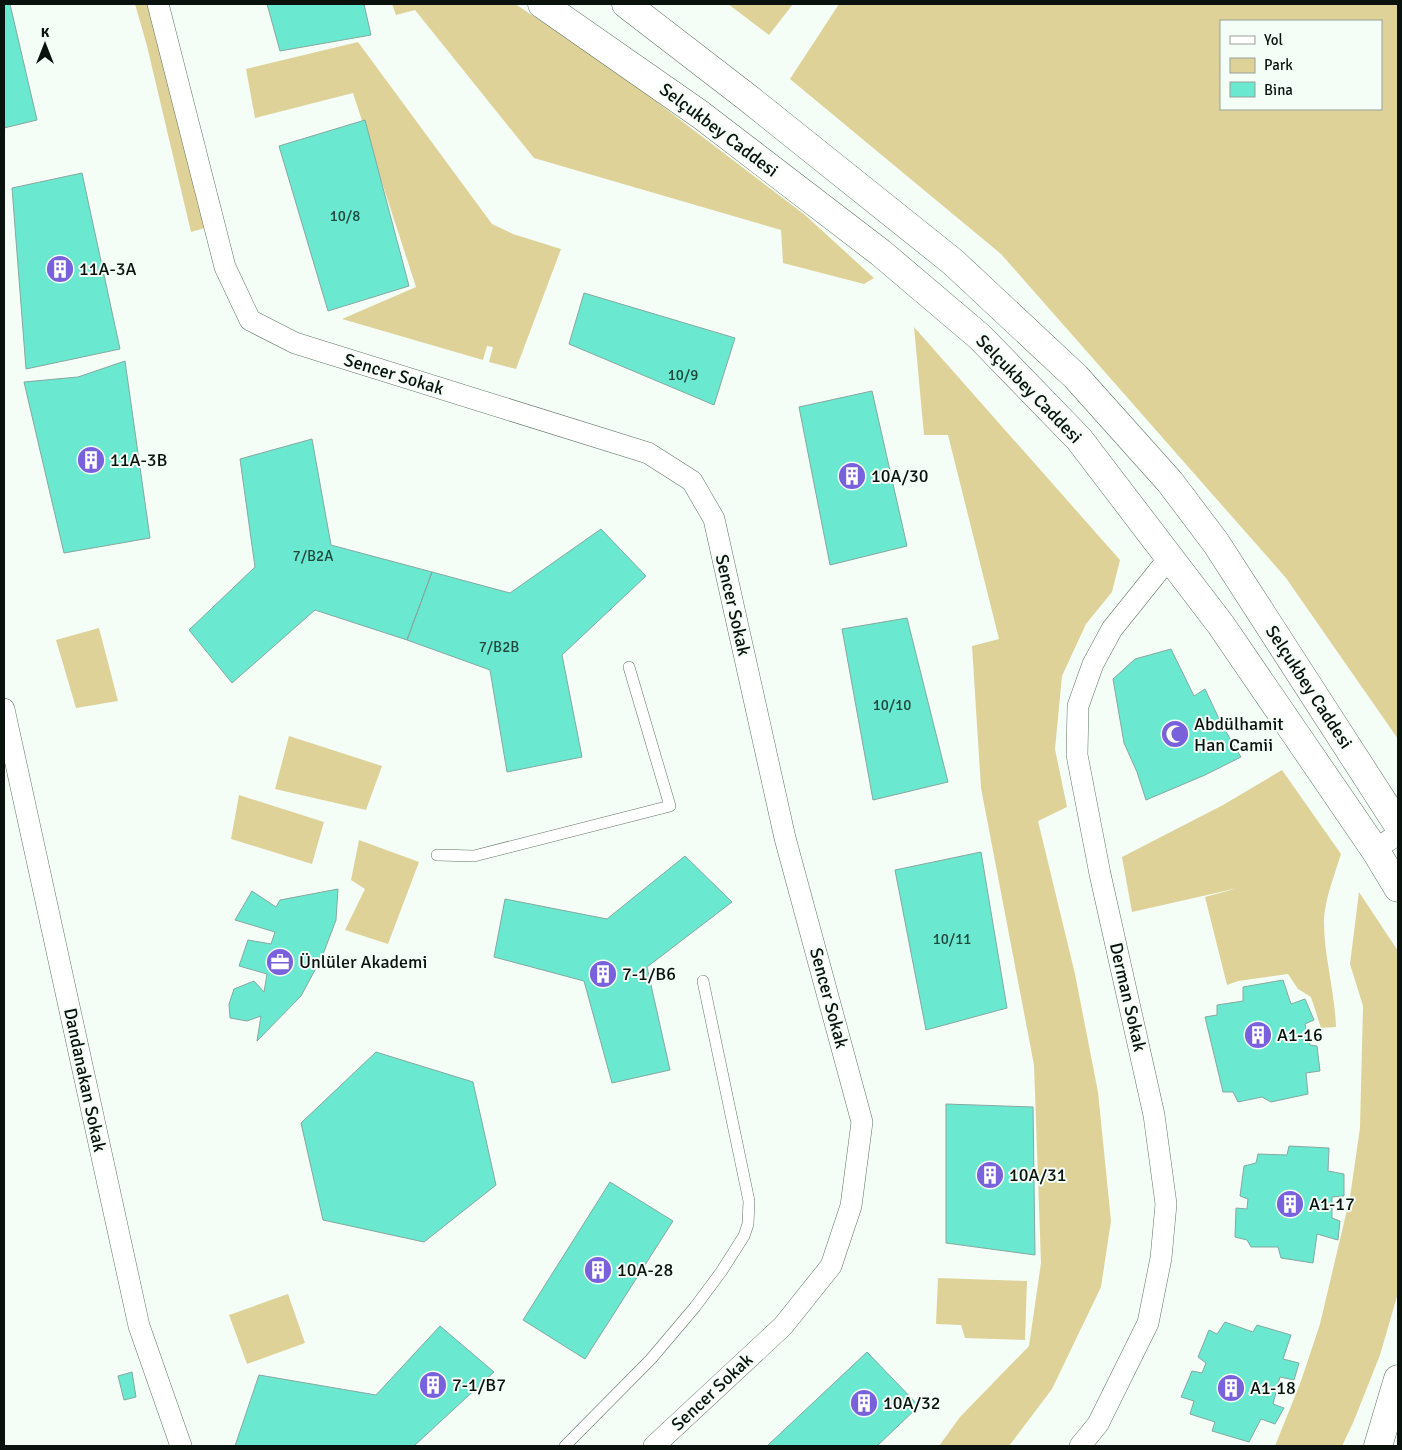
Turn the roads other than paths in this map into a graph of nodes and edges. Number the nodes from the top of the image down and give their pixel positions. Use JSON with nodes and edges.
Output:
{"nodes":[{"id":1,"x":158,"y":4,"type":"edge"},
{"id":2,"x":542,"y":4,"type":"edge"},
{"id":3,"x":626,"y":4,"type":"edge"},
{"id":4,"x":1169,"y":558,"type":"junction"},
{"id":5,"x":629,"y":667,"type":"dead end"},
{"id":6,"x":4,"y":709,"type":"edge"},
{"id":7,"x":1398,"y":825,"type":"edge"},
{"id":8,"x":1398,"y":834,"type":"edge"},
{"id":9,"x":1375,"y":850,"type":"junction"},
{"id":10,"x":437,"y":855,"type":"dead end"},
{"id":11,"x":1398,"y":888,"type":"edge"},
{"id":12,"x":703,"y":982,"type":"dead end"},
{"id":13,"x":1398,"y":1379,"type":"edge"},
{"id":14,"x":181,"y":1446,"type":"edge"},
{"id":15,"x":565,"y":1446,"type":"edge"},
{"id":16,"x":654,"y":1446,"type":"edge"},
{"id":17,"x":1080,"y":1446,"type":"edge"},
{"id":18,"x":1378,"y":1446,"type":"edge"}],
"edges":[{"from":1,"to":16,"type":"street","name":"Sencer Sokak"},
{"from":2,"to":4,"type":"street","name":"Selçukbey Caddesi"},
{"from":3,"to":7,"type":"street","name":"Selçukbey Caddesi"},
{"from":4,"to":9,"type":"street","name":"Selçukbey Caddesi"},
{"from":4,"to":17,"type":"street","name":"Derman Sokak"},
{"from":5,"to":10,"type":"lane"},
{"from":6,"to":14,"type":"street","name":"Dandanakan Sokak"},
{"from":8,"to":9,"type":"street"},
{"from":9,"to":11,"type":"street","name":"Selçukbey Caddesi"},
{"from":12,"to":15,"type":"lane"},
{"from":13,"to":18,"type":"street"}]}
